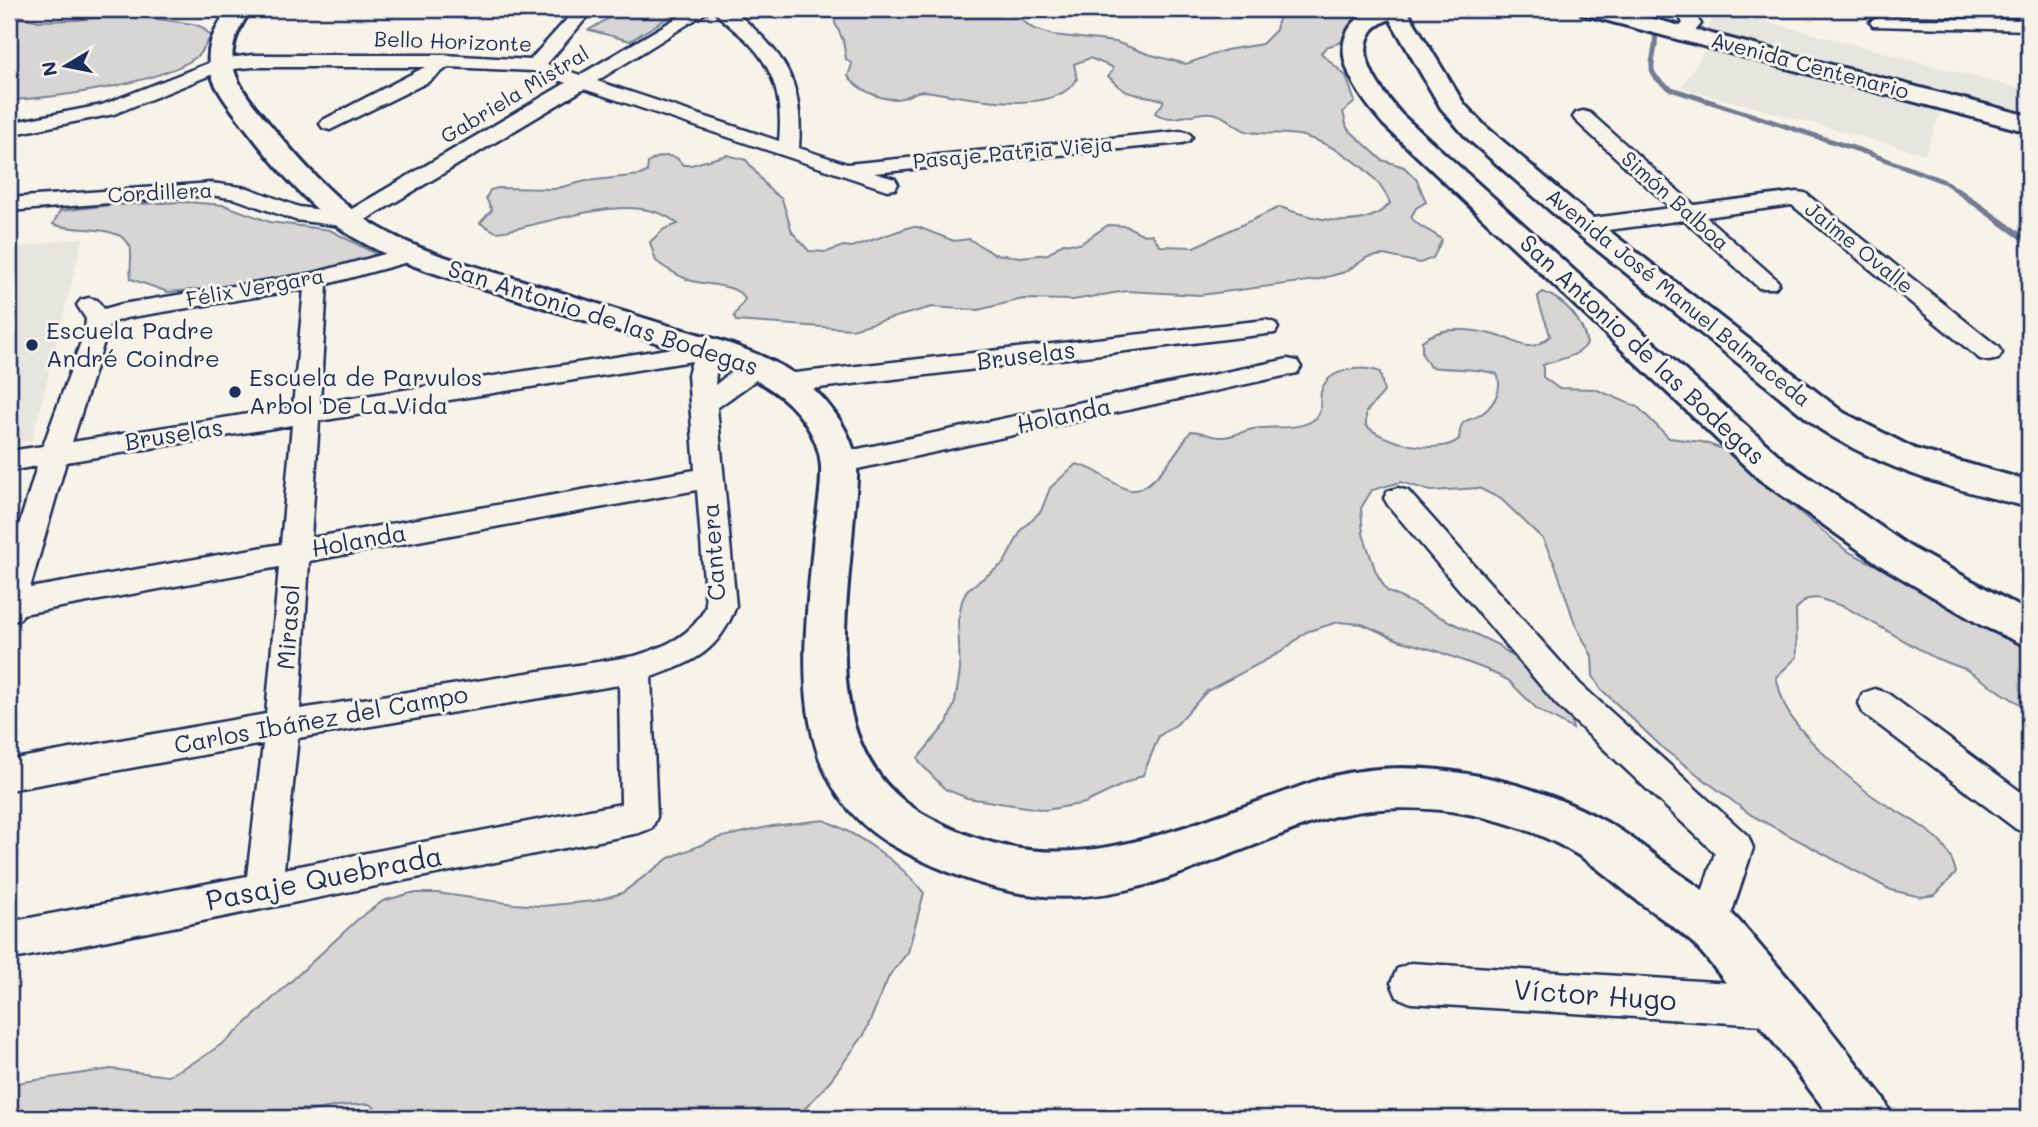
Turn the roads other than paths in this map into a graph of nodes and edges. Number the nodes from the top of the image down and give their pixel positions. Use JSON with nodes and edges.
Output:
{"nodes":[{"id":1,"x":241,"y":9,"type":"edge"},
{"id":2,"x":585,"y":9,"type":"edge"},
{"id":3,"x":704,"y":9,"type":"edge"},
{"id":4,"x":722,"y":9,"type":"edge"},
{"id":5,"x":1394,"y":9,"type":"edge"},
{"id":6,"x":1590,"y":9,"type":"edge"},
{"id":7,"x":1683,"y":21,"type":"edge"},
{"id":8,"x":1880,"y":22,"type":"dead end"},
{"id":9,"x":2029,"y":25,"type":"edge"},
{"id":10,"x":443,"y":61,"type":"junction"},
{"id":11,"x":219,"y":65,"type":"junction"},
{"id":12,"x":535,"y":66,"type":"junction"},
{"id":13,"x":585,"y":80,"type":"junction"},
{"id":14,"x":1583,"y":117,"type":"dead end"},
{"id":15,"x":330,"y":124,"type":"dead end"},
{"id":16,"x":2029,"y":124,"type":"edge"},
{"id":17,"x":9,"y":129,"type":"edge"},
{"id":18,"x":1182,"y":137,"type":"dead end"},
{"id":19,"x":788,"y":151,"type":"junction"},
{"id":20,"x":844,"y":169,"type":"junction"},
{"id":21,"x":887,"y":184,"type":"dead end"},
{"id":22,"x":9,"y":205,"type":"edge"},
{"id":23,"x":1686,"y":212,"type":"junction"},
{"id":24,"x":348,"y":220,"type":"junction"},
{"id":25,"x":1584,"y":226,"type":"junction"},
{"id":26,"x":411,"y":254,"type":"junction"},
{"id":27,"x":316,"y":280,"type":"junction"},
{"id":28,"x":1767,"y":283,"type":"dead end"},
{"id":29,"x":1266,"y":328,"type":"dead end"},
{"id":30,"x":1213,"y":335,"type":"junction"},
{"id":31,"x":712,"y":350,"type":"junction"},
{"id":32,"x":1989,"y":354,"type":"dead end"},
{"id":33,"x":1288,"y":367,"type":"dead end"},
{"id":34,"x":772,"y":375,"type":"junction"},
{"id":35,"x":1238,"y":379,"type":"junction"},
{"id":36,"x":704,"y":405,"type":"junction"},
{"id":37,"x":304,"y":414,"type":"junction"},
{"id":38,"x":54,"y":454,"type":"junction"},
{"id":39,"x":9,"y":461,"type":"edge"},
{"id":40,"x":839,"y":463,"type":"junction"},
{"id":41,"x":708,"y":478,"type":"junction"},
{"id":42,"x":2029,"y":494,"type":"edge"},
{"id":43,"x":1398,"y":498,"type":"dead end"},
{"id":44,"x":295,"y":552,"type":"junction"},
{"id":45,"x":9,"y":606,"type":"edge"},
{"id":46,"x":2029,"y":631,"type":"edge"},
{"id":47,"x":635,"y":668,"type":"junction"},
{"id":48,"x":1875,"y":703,"type":"dead end"},
{"id":49,"x":282,"y":726,"type":"junction"},
{"id":50,"x":9,"y":775,"type":"edge"},
{"id":51,"x":2029,"y":818,"type":"edge"},
{"id":52,"x":264,"y":889,"type":"junction"},
{"id":53,"x":1710,"y":926,"type":"junction"},
{"id":54,"x":9,"y":941,"type":"edge"},
{"id":55,"x":1411,"y":983,"type":"dead end"},
{"id":56,"x":1779,"y":1006,"type":"junction"},
{"id":57,"x":1865,"y":1118,"type":"edge"}],
"edges":[{"from":1,"to":11,"type":"street"},
{"from":2,"to":12,"type":"street"},
{"from":3,"to":13,"type":"street","name":"Gabriela Mistral"},
{"from":4,"to":19,"type":"street"},
{"from":5,"to":25,"type":"street","name":"Avenida José Manuel Balmaceda"},
{"from":5,"to":46,"type":"street","name":"San Antonio de las Bodegas"},
{"from":6,"to":7,"type":"street","name":"Avenida Centenario"},
{"from":7,"to":16,"type":"street","name":"Avenida Centenario"},
{"from":8,"to":9,"type":"street"},
{"from":10,"to":11,"type":"street","name":"Bello Horizonte"},
{"from":10,"to":12,"type":"street","name":"Bello Horizonte"},
{"from":10,"to":15,"type":"street"},
{"from":11,"to":17,"type":"street","name":"Bello Horizonte"},
{"from":11,"to":24,"type":"street","name":"San Antonio de las Bodegas"},
{"from":12,"to":13,"type":"street","name":"Bello Horizonte"},
{"from":13,"to":19,"type":"street","name":"Bello Horizonte"},
{"from":13,"to":24,"type":"street","name":"Gabriela Mistral"},
{"from":14,"to":23,"type":"street","name":"Simón Balboa"},
{"from":18,"to":20,"type":"street","name":"Pasaje Patria Vieja"},
{"from":19,"to":20,"type":"street","name":"Bello Horizonte"},
{"from":20,"to":21,"type":"street","name":"Bello Horizonte"},
{"from":22,"to":24,"type":"street","name":"Cordillera"},
{"from":23,"to":25,"type":"street","name":"Jaime Ovalle"},
{"from":23,"to":28,"type":"street","name":"Simón Balboa"},
{"from":23,"to":32,"type":"street","name":"Jaime Ovalle"},
{"from":24,"to":26,"type":"street","name":"San Antonio de las Bodegas"},
{"from":25,"to":42,"type":"street","name":"Avenida José Manuel Balmaceda"},
{"from":26,"to":27,"type":"street","name":"Félix Vergara"},
{"from":26,"to":31,"type":"street","name":"San Antonio de las Bodegas"},
{"from":27,"to":37,"type":"street","name":"Mirasol"},
{"from":27,"to":38,"type":"street","name":"Félix Vergara"},
{"from":29,"to":30,"type":"street","name":"Bruselas"},
{"from":30,"to":34,"type":"street","name":"Bruselas"},
{"from":30,"to":35,"type":"street"},
{"from":31,"to":34,"type":"street","name":"San Antonio de las Bodegas"},
{"from":31,"to":36,"type":"street","name":"Cantera"},
{"from":31,"to":37,"type":"street","name":"Bruselas"},
{"from":33,"to":35,"type":"street","name":"Holanda"},
{"from":34,"to":36,"type":"street"},
{"from":34,"to":40,"type":"street","name":"San Antonio de las Bodegas"},
{"from":35,"to":40,"type":"street","name":"Holanda"},
{"from":36,"to":41,"type":"street","name":"Cantera"},
{"from":37,"to":38,"type":"street","name":"Bruselas"},
{"from":37,"to":44,"type":"street","name":"Mirasol"},
{"from":38,"to":39,"type":"street","name":"Bruselas"},
{"from":38,"to":45,"type":"street"},
{"from":40,"to":53,"type":"street","name":"San Antonio de las Bodegas"},
{"from":41,"to":44,"type":"street","name":"Holanda"},
{"from":41,"to":47,"type":"street","name":"Cantera"},
{"from":43,"to":53,"type":"street"},
{"from":44,"to":45,"type":"street","name":"Holanda"},
{"from":44,"to":49,"type":"street","name":"Mirasol"},
{"from":47,"to":49,"type":"street","name":"Carlos Ibáñez del Campo"},
{"from":47,"to":52,"type":"street","name":"Pasaje Quebrada"},
{"from":48,"to":51,"type":"street"},
{"from":49,"to":50,"type":"street","name":"Carlos Ibáñez del Campo"},
{"from":49,"to":52,"type":"street","name":"Mirasol"},
{"from":52,"to":54,"type":"street","name":"Pasaje Quebrada"},
{"from":53,"to":56,"type":"street","name":"San Antonio de las Bodegas"},
{"from":55,"to":56,"type":"street","name":"Víctor Hugo"},
{"from":56,"to":57,"type":"street","name":"San Antonio de las Bodegas"}]}
